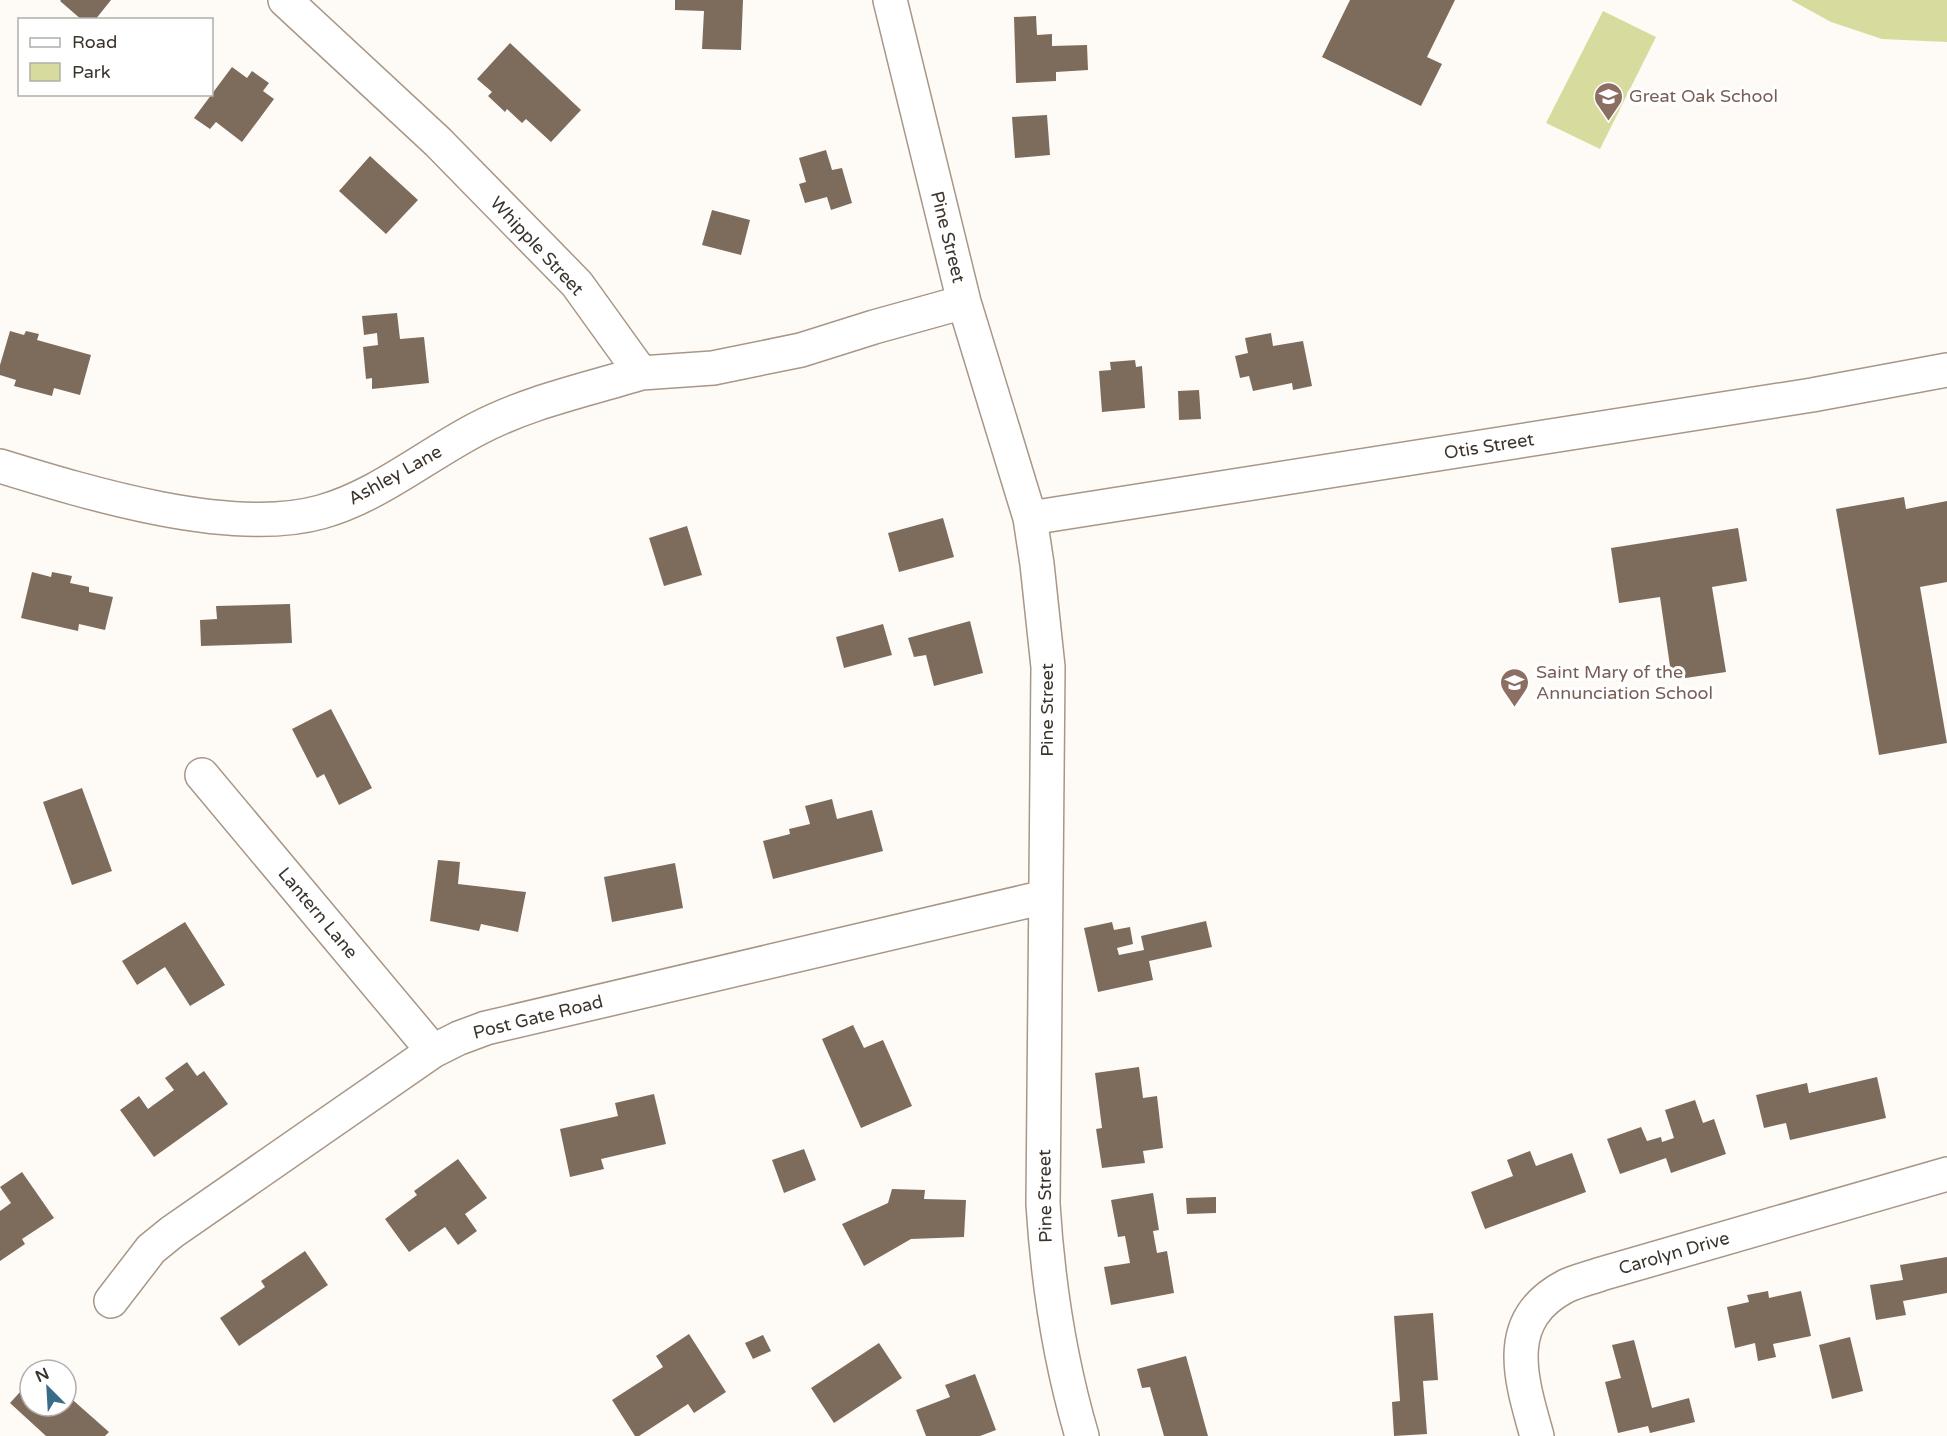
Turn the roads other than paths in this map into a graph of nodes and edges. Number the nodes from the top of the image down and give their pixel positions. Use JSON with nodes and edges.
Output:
{"nodes":[{"id":1,"x":285,"y":0,"type":"edge"},
{"id":2,"x":890,"y":0,"type":"edge"},
{"id":3,"x":964,"y":302,"type":"junction"},
{"id":4,"x":1947,"y":370,"type":"edge"},
{"id":5,"x":641,"y":373,"type":"junction"},
{"id":6,"x":0,"y":466,"type":"edge"},
{"id":7,"x":1030,"y":518,"type":"junction"},
{"id":8,"x":202,"y":775,"type":"dead end"},
{"id":9,"x":1045,"y":897,"type":"junction"},
{"id":10,"x":433,"y":1051,"type":"junction"},
{"id":11,"x":1947,"y":1174,"type":"edge"},
{"id":12,"x":111,"y":1301,"type":"dead end"},
{"id":13,"x":1082,"y":1436,"type":"edge"},
{"id":14,"x":1537,"y":1436,"type":"edge"}],
"edges":[{"from":1,"to":5,"type":"street","name":"Whipple Street"},
{"from":2,"to":3,"type":"street","name":"Pine Street"},
{"from":3,"to":5,"type":"street"},
{"from":3,"to":7,"type":"street","name":"Pine Street"},
{"from":4,"to":7,"type":"street","name":"Otis Street"},
{"from":5,"to":6,"type":"street","name":"Ashley Lane"},
{"from":7,"to":9,"type":"street","name":"Pine Street"},
{"from":8,"to":10,"type":"street","name":"Lantern Lane"},
{"from":9,"to":10,"type":"street","name":"Post Gate Road"},
{"from":9,"to":13,"type":"street","name":"Pine Street"},
{"from":10,"to":12,"type":"street","name":"Post Gate Road"},
{"from":11,"to":14,"type":"street","name":"Carolyn Drive"}]}
